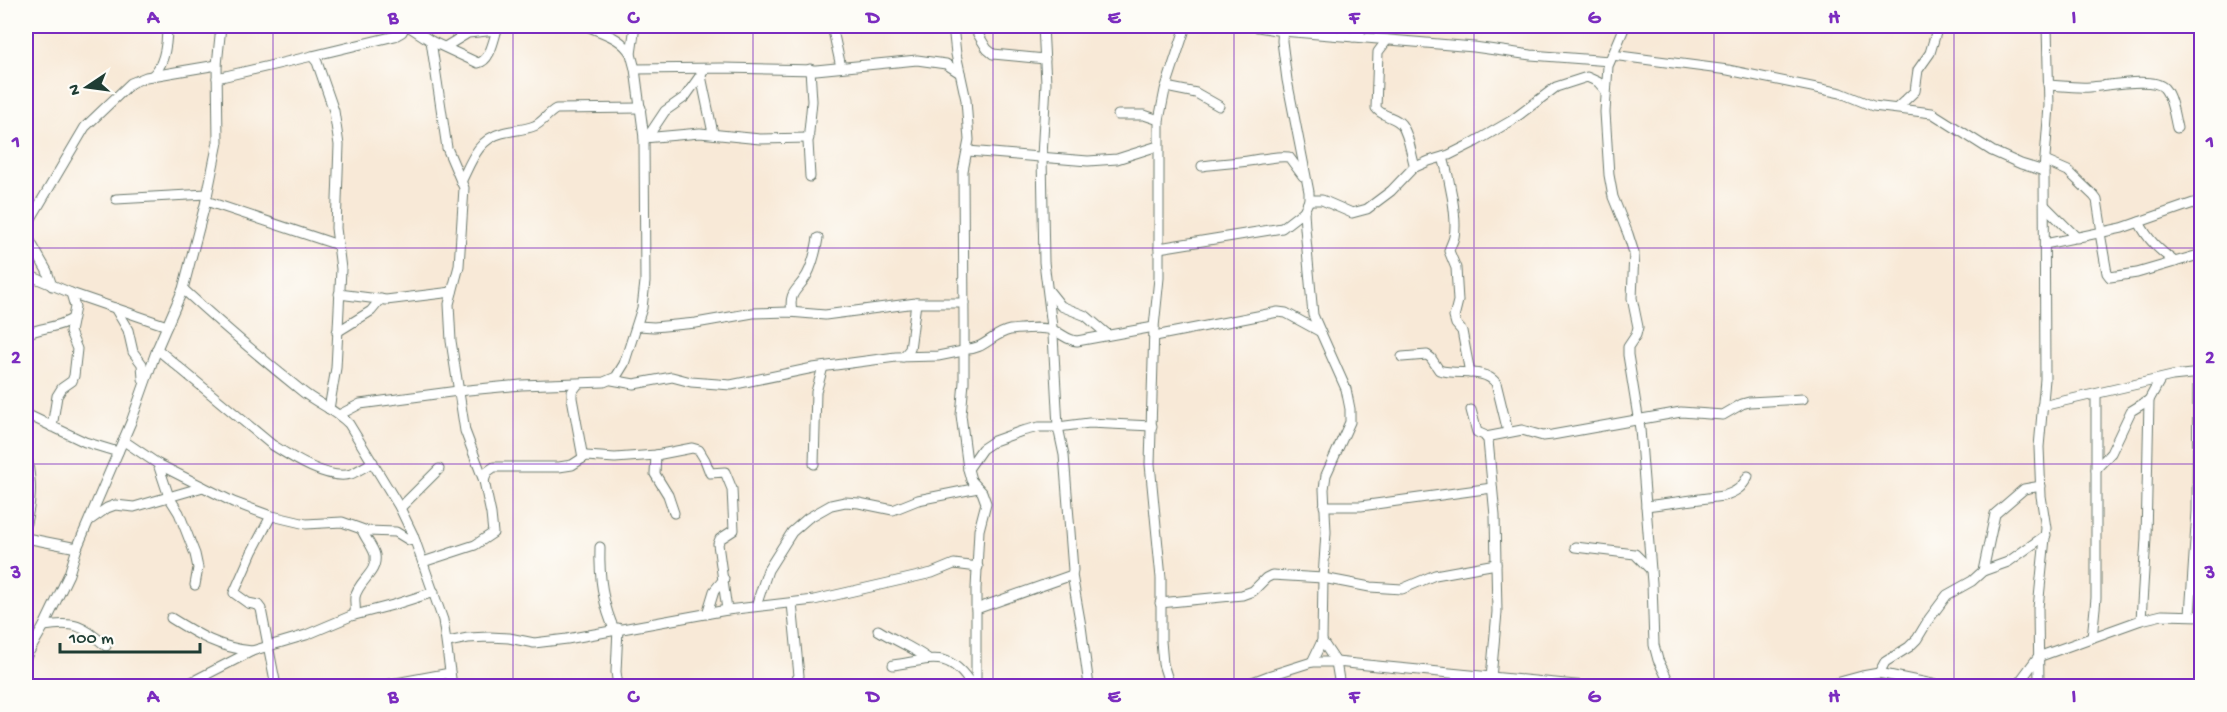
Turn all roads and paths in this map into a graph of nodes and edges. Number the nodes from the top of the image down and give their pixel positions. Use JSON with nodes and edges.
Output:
{"nodes":[{"id":1,"x":167,"y":26,"type":"edge"},
{"id":2,"x":221,"y":26,"type":"edge"},
{"id":3,"x":409,"y":26,"type":"edge"},
{"id":4,"x":586,"y":26,"type":"edge"},
{"id":5,"x":635,"y":26,"type":"edge"},
{"id":6,"x":832,"y":26,"type":"edge"},
{"id":7,"x":953,"y":26,"type":"edge"},
{"id":8,"x":973,"y":26,"type":"edge"},
{"id":9,"x":1042,"y":26,"type":"edge"},
{"id":10,"x":1186,"y":26,"type":"edge"},
{"id":11,"x":1252,"y":26,"type":"edge"},
{"id":12,"x":1366,"y":26,"type":"edge"},
{"id":13,"x":1624,"y":26,"type":"edge"},
{"id":14,"x":1938,"y":26,"type":"edge"},
{"id":15,"x":2047,"y":26,"type":"edge"},
{"id":16,"x":497,"y":28,"type":"edge"},
{"id":17,"x":1283,"y":28,"type":"edge"},
{"id":18,"x":1353,"y":37,"type":"junction"},
{"id":19,"x":1387,"y":40,"type":"junction"},
{"id":20,"x":431,"y":41,"type":"junction"},
{"id":21,"x":445,"y":47,"type":"junction"},
{"id":22,"x":631,"y":54,"type":"junction"},
{"id":23,"x":956,"y":54,"type":"junction"},
{"id":24,"x":312,"y":56,"type":"junction"},
{"id":25,"x":1045,"y":58,"type":"junction"},
{"id":26,"x":1610,"y":61,"type":"junction"},
{"id":27,"x":940,"y":62,"type":"junction"},
{"id":28,"x":217,"y":65,"type":"junction"},
{"id":29,"x":841,"y":67,"type":"junction"},
{"id":30,"x":635,"y":69,"type":"junction"},
{"id":31,"x":810,"y":69,"type":"junction"},
{"id":32,"x":703,"y":72,"type":"junction"},
{"id":33,"x":960,"y":73,"type":"junction"},
{"id":34,"x":150,"y":77,"type":"junction"},
{"id":35,"x":1587,"y":77,"type":"junction"},
{"id":36,"x":217,"y":78,"type":"junction"},
{"id":37,"x":2048,"y":85,"type":"junction"},
{"id":38,"x":1166,"y":87,"type":"junction"},
{"id":39,"x":1605,"y":90,"type":"junction"},
{"id":40,"x":1219,"y":106,"type":"dead end"},
{"id":41,"x":641,"y":108,"type":"junction"},
{"id":42,"x":1897,"y":108,"type":"junction"},
{"id":43,"x":1118,"y":115,"type":"dead end"},
{"id":44,"x":1159,"y":120,"type":"junction"},
{"id":45,"x":2177,"y":128,"type":"dead end"},
{"id":46,"x":713,"y":133,"type":"junction"},
{"id":47,"x":646,"y":138,"type":"junction"},
{"id":48,"x":809,"y":138,"type":"junction"},
{"id":49,"x":1158,"y":146,"type":"junction"},
{"id":50,"x":969,"y":151,"type":"junction"},
{"id":51,"x":1042,"y":157,"type":"junction"},
{"id":52,"x":1443,"y":157,"type":"junction"},
{"id":53,"x":1202,"y":166,"type":"dead end"},
{"id":54,"x":2045,"y":166,"type":"junction"},
{"id":55,"x":1415,"y":167,"type":"junction"},
{"id":56,"x":810,"y":177,"type":"dead end"},
{"id":57,"x":1305,"y":178,"type":"junction"},
{"id":58,"x":461,"y":182,"type":"junction"},
{"id":59,"x":207,"y":197,"type":"junction"},
{"id":60,"x":116,"y":199,"type":"dead end"},
{"id":61,"x":1309,"y":200,"type":"junction"},
{"id":62,"x":2202,"y":200,"type":"edge"},
{"id":63,"x":2045,"y":206,"type":"junction"},
{"id":64,"x":1304,"y":211,"type":"junction"},
{"id":65,"x":2139,"y":222,"type":"junction"},
{"id":66,"x":26,"y":227,"type":"edge"},
{"id":67,"x":2101,"y":233,"type":"junction"},
{"id":68,"x":26,"y":234,"type":"edge"},
{"id":69,"x":818,"y":238,"type":"dead end"},
{"id":70,"x":2077,"y":238,"type":"junction"},
{"id":71,"x":338,"y":244,"type":"junction"},
{"id":72,"x":2046,"y":244,"type":"junction"},
{"id":73,"x":1159,"y":248,"type":"junction"},
{"id":74,"x":2202,"y":254,"type":"edge"},
{"id":75,"x":2175,"y":262,"type":"junction"},
{"id":76,"x":26,"y":274,"type":"edge"},
{"id":77,"x":52,"y":286,"type":"junction"},
{"id":78,"x":183,"y":289,"type":"junction"},
{"id":79,"x":1048,"y":290,"type":"junction"},
{"id":80,"x":452,"y":292,"type":"junction"},
{"id":81,"x":71,"y":293,"type":"junction"},
{"id":82,"x":339,"y":294,"type":"junction"},
{"id":83,"x":381,"y":299,"type":"junction"},
{"id":84,"x":916,"y":303,"type":"junction"},
{"id":85,"x":964,"y":303,"type":"junction"},
{"id":86,"x":115,"y":308,"type":"junction"},
{"id":87,"x":792,"y":312,"type":"junction"},
{"id":88,"x":72,"y":319,"type":"junction"},
{"id":89,"x":167,"y":326,"type":"junction"},
{"id":90,"x":638,"y":326,"type":"junction"},
{"id":91,"x":1051,"y":330,"type":"junction"},
{"id":92,"x":1319,"y":331,"type":"junction"},
{"id":93,"x":337,"y":332,"type":"junction"},
{"id":94,"x":1154,"y":332,"type":"junction"},
{"id":95,"x":26,"y":334,"type":"edge"},
{"id":96,"x":1108,"y":335,"type":"junction"},
{"id":97,"x":157,"y":349,"type":"junction"},
{"id":98,"x":963,"y":350,"type":"junction"},
{"id":99,"x":903,"y":357,"type":"junction"},
{"id":100,"x":1402,"y":357,"type":"dead end"},
{"id":101,"x":823,"y":368,"type":"junction"},
{"id":102,"x":2200,"y":373,"type":"edge"},
{"id":103,"x":1470,"y":374,"type":"junction"},
{"id":104,"x":612,"y":380,"type":"junction"},
{"id":105,"x":2160,"y":380,"type":"junction"},
{"id":106,"x":578,"y":384,"type":"junction"},
{"id":107,"x":142,"y":388,"type":"junction"},
{"id":108,"x":458,"y":391,"type":"junction"},
{"id":109,"x":2096,"y":394,"type":"junction"},
{"id":110,"x":1803,"y":399,"type":"dead end"},
{"id":111,"x":2149,"y":400,"type":"junction"},
{"id":112,"x":2042,"y":406,"type":"junction"},
{"id":113,"x":329,"y":409,"type":"junction"},
{"id":114,"x":1471,"y":410,"type":"dead end"},
{"id":115,"x":26,"y":414,"type":"edge"},
{"id":116,"x":339,"y":415,"type":"junction"},
{"id":117,"x":1639,"y":419,"type":"junction"},
{"id":118,"x":52,"y":426,"type":"junction"},
{"id":119,"x":1152,"y":426,"type":"junction"},
{"id":120,"x":1058,"y":427,"type":"junction"},
{"id":121,"x":1508,"y":432,"type":"junction"},
{"id":122,"x":1486,"y":437,"type":"junction"},
{"id":123,"x":124,"y":441,"type":"junction"},
{"id":124,"x":26,"y":450,"type":"edge"},
{"id":125,"x":117,"y":452,"type":"junction"},
{"id":126,"x":656,"y":455,"type":"junction"},
{"id":127,"x":582,"y":458,"type":"junction"},
{"id":128,"x":373,"y":462,"type":"junction"},
{"id":129,"x":814,"y":464,"type":"dead end"},
{"id":130,"x":158,"y":465,"type":"junction"},
{"id":131,"x":439,"y":469,"type":"dead end"},
{"id":132,"x":968,"y":469,"type":"junction"},
{"id":133,"x":2096,"y":470,"type":"junction"},
{"id":134,"x":1748,"y":476,"type":"dead end"},
{"id":135,"x":484,"y":480,"type":"junction"},
{"id":136,"x":2041,"y":486,"type":"junction"},
{"id":137,"x":203,"y":487,"type":"junction"},
{"id":138,"x":978,"y":488,"type":"junction"},
{"id":139,"x":1492,"y":488,"type":"junction"},
{"id":140,"x":169,"y":497,"type":"junction"},
{"id":141,"x":1324,"y":506,"type":"junction"},
{"id":142,"x":1646,"y":506,"type":"junction"},
{"id":143,"x":400,"y":508,"type":"junction"},
{"id":144,"x":674,"y":513,"type":"dead end"},
{"id":145,"x":271,"y":516,"type":"junction"},
{"id":146,"x":90,"y":520,"type":"junction"},
{"id":147,"x":26,"y":524,"type":"edge"},
{"id":148,"x":362,"y":530,"type":"junction"},
{"id":149,"x":2046,"y":535,"type":"junction"},
{"id":150,"x":26,"y":538,"type":"edge"},
{"id":151,"x":416,"y":541,"type":"junction"},
{"id":152,"x":600,"y":547,"type":"dead end"},
{"id":153,"x":1575,"y":547,"type":"dead end"},
{"id":154,"x":77,"y":548,"type":"junction"},
{"id":155,"x":423,"y":562,"type":"junction"},
{"id":156,"x":1496,"y":564,"type":"junction"},
{"id":157,"x":978,"y":567,"type":"junction"},
{"id":158,"x":1651,"y":570,"type":"junction"},
{"id":159,"x":1983,"y":571,"type":"junction"},
{"id":160,"x":1072,"y":575,"type":"junction"},
{"id":161,"x":1323,"y":578,"type":"junction"},
{"id":162,"x":724,"y":579,"type":"junction"},
{"id":163,"x":195,"y":585,"type":"dead end"},
{"id":164,"x":434,"y":592,"type":"junction"},
{"id":165,"x":792,"y":603,"type":"junction"},
{"id":166,"x":1160,"y":603,"type":"junction"},
{"id":167,"x":976,"y":605,"type":"junction"},
{"id":168,"x":756,"y":606,"type":"junction"},
{"id":169,"x":727,"y":610,"type":"junction"},
{"id":170,"x":707,"y":614,"type":"junction"},
{"id":171,"x":354,"y":615,"type":"junction"},
{"id":172,"x":2190,"y":615,"type":"junction"},
{"id":173,"x":2202,"y":616,"type":"edge"},
{"id":174,"x":171,"y":618,"type":"dead end"},
{"id":175,"x":2141,"y":620,"type":"junction"},
{"id":176,"x":44,"y":626,"type":"junction"},
{"id":177,"x":617,"y":630,"type":"junction"},
{"id":178,"x":878,"y":630,"type":"dead end"},
{"id":179,"x":2092,"y":638,"type":"junction"},
{"id":180,"x":1322,"y":641,"type":"junction"},
{"id":181,"x":448,"y":642,"type":"junction"},
{"id":182,"x":106,"y":646,"type":"dead end"},
{"id":183,"x":267,"y":646,"type":"junction"},
{"id":184,"x":27,"y":651,"type":"edge"},
{"id":185,"x":252,"y":651,"type":"junction"},
{"id":186,"x":2038,"y":657,"type":"junction"},
{"id":187,"x":927,"y":658,"type":"junction"},
{"id":188,"x":1312,"y":662,"type":"junction"},
{"id":189,"x":1336,"y":662,"type":"junction"},
{"id":190,"x":893,"y":665,"type":"dead end"},
{"id":191,"x":450,"y":673,"type":"junction"},
{"id":192,"x":1879,"y":673,"type":"junction"},
{"id":193,"x":1487,"y":681,"type":"edge"},
{"id":194,"x":2018,"y":684,"type":"junction"},
{"id":195,"x":1248,"y":685,"type":"edge"},
{"id":196,"x":2006,"y":685,"type":"edge"},
{"id":197,"x":184,"y":687,"type":"edge"},
{"id":198,"x":276,"y":687,"type":"edge"},
{"id":199,"x":380,"y":687,"type":"edge"},
{"id":200,"x":452,"y":687,"type":"edge"},
{"id":201,"x":618,"y":687,"type":"edge"},
{"id":202,"x":782,"y":687,"type":"edge"},
{"id":203,"x":974,"y":687,"type":"edge"},
{"id":204,"x":1089,"y":687,"type":"edge"},
{"id":205,"x":1170,"y":687,"type":"edge"},
{"id":206,"x":1340,"y":687,"type":"edge"},
{"id":207,"x":1586,"y":687,"type":"edge"},
{"id":208,"x":1671,"y":687,"type":"edge"},
{"id":209,"x":1825,"y":687,"type":"edge"},
{"id":210,"x":2029,"y":687,"type":"edge"},
{"id":211,"x":2039,"y":687,"type":"edge"}],
"edges":[{"from":1,"to":34,"type":"street"},
{"from":2,"to":28,"type":"street"},
{"from":3,"to":20,"type":"street"},
{"from":3,"to":24,"type":"street"},
{"from":4,"to":22,"type":"street"},
{"from":5,"to":22,"type":"street"},
{"from":6,"to":29,"type":"street"},
{"from":7,"to":23,"type":"street"},
{"from":8,"to":25,"type":"street"},
{"from":9,"to":25,"type":"street"},
{"from":10,"to":38,"type":"street"},
{"from":11,"to":17,"type":"street"},
{"from":12,"to":18,"type":"street"},
{"from":13,"to":26,"type":"street"},
{"from":14,"to":42,"type":"street"},
{"from":15,"to":37,"type":"street"},
{"from":16,"to":21,"type":"street"},
{"from":16,"to":21,"type":"street"},
{"from":17,"to":18,"type":"street"},
{"from":17,"to":57,"type":"street"},
{"from":18,"to":19,"type":"street"},
{"from":19,"to":26,"type":"street"},
{"from":19,"to":55,"type":"street"},
{"from":20,"to":21,"type":"street"},
{"from":20,"to":58,"type":"street"},
{"from":22,"to":30,"type":"street"},
{"from":23,"to":27,"type":"street"},
{"from":23,"to":33,"type":"street"},
{"from":24,"to":36,"type":"street"},
{"from":24,"to":71,"type":"street"},
{"from":25,"to":51,"type":"street"},
{"from":26,"to":35,"type":"street"},
{"from":26,"to":39,"type":"street"},
{"from":26,"to":42,"type":"street"},
{"from":27,"to":29,"type":"street"},
{"from":27,"to":33,"type":"street"},
{"from":28,"to":34,"type":"street"},
{"from":28,"to":36,"type":"street"},
{"from":29,"to":31,"type":"street"},
{"from":30,"to":32,"type":"street"},
{"from":30,"to":41,"type":"street"},
{"from":31,"to":32,"type":"street"},
{"from":31,"to":48,"type":"street"},
{"from":32,"to":46,"type":"street"},
{"from":32,"to":47,"type":"street"},
{"from":33,"to":50,"type":"street"},
{"from":34,"to":66,"type":"street"},
{"from":35,"to":39,"type":"street"},
{"from":35,"to":52,"type":"street"},
{"from":36,"to":59,"type":"street"},
{"from":37,"to":45,"type":"street"},
{"from":37,"to":54,"type":"street"},
{"from":38,"to":40,"type":"street"},
{"from":38,"to":44,"type":"street"},
{"from":39,"to":117,"type":"street"},
{"from":41,"to":47,"type":"street"},
{"from":41,"to":58,"type":"street"},
{"from":42,"to":54,"type":"street"},
{"from":43,"to":44,"type":"street"},
{"from":44,"to":49,"type":"street"},
{"from":46,"to":47,"type":"street"},
{"from":46,"to":48,"type":"street"},
{"from":47,"to":90,"type":"street"},
{"from":48,"to":56,"type":"street"},
{"from":49,"to":51,"type":"street"},
{"from":49,"to":73,"type":"street"},
{"from":50,"to":51,"type":"street"},
{"from":50,"to":85,"type":"street"},
{"from":51,"to":79,"type":"street"},
{"from":52,"to":55,"type":"street"},
{"from":52,"to":103,"type":"street"},
{"from":53,"to":57,"type":"street"},
{"from":54,"to":63,"type":"street"},
{"from":54,"to":67,"type":"street"},
{"from":55,"to":61,"type":"street"},
{"from":57,"to":61,"type":"street"},
{"from":58,"to":80,"type":"street"},
{"from":59,"to":60,"type":"street"},
{"from":59,"to":71,"type":"street"},
{"from":59,"to":78,"type":"street"},
{"from":61,"to":64,"type":"street"},
{"from":62,"to":65,"type":"street"},
{"from":63,"to":70,"type":"street"},
{"from":63,"to":72,"type":"street"},
{"from":64,"to":73,"type":"street"},
{"from":64,"to":92,"type":"street"},
{"from":65,"to":67,"type":"street"},
{"from":65,"to":75,"type":"street"},
{"from":67,"to":70,"type":"street"},
{"from":67,"to":75,"type":"street"},
{"from":68,"to":77,"type":"street"},
{"from":69,"to":87,"type":"street"},
{"from":70,"to":72,"type":"street"},
{"from":71,"to":82,"type":"street"},
{"from":72,"to":112,"type":"street"},
{"from":73,"to":94,"type":"street"},
{"from":74,"to":75,"type":"street"},
{"from":76,"to":77,"type":"street"},
{"from":77,"to":81,"type":"street"},
{"from":78,"to":89,"type":"street"},
{"from":78,"to":113,"type":"street"},
{"from":79,"to":91,"type":"street"},
{"from":79,"to":96,"type":"street"},
{"from":80,"to":83,"type":"street"},
{"from":80,"to":108,"type":"street"},
{"from":81,"to":86,"type":"street"},
{"from":81,"to":88,"type":"street"},
{"from":82,"to":83,"type":"street"},
{"from":82,"to":93,"type":"street"},
{"from":83,"to":93,"type":"street"},
{"from":84,"to":85,"type":"street"},
{"from":84,"to":87,"type":"street"},
{"from":84,"to":99,"type":"street"},
{"from":85,"to":98,"type":"street"},
{"from":86,"to":89,"type":"street"},
{"from":86,"to":107,"type":"street"},
{"from":87,"to":90,"type":"street"},
{"from":88,"to":95,"type":"street"},
{"from":88,"to":118,"type":"street"},
{"from":89,"to":97,"type":"street"},
{"from":90,"to":104,"type":"street"},
{"from":91,"to":96,"type":"street"},
{"from":91,"to":98,"type":"street"},
{"from":91,"to":120,"type":"street"},
{"from":92,"to":94,"type":"street"},
{"from":92,"to":141,"type":"street"},
{"from":93,"to":113,"type":"street"},
{"from":94,"to":96,"type":"street"},
{"from":94,"to":119,"type":"street"},
{"from":97,"to":107,"type":"street"},
{"from":97,"to":128,"type":"street"},
{"from":98,"to":99,"type":"street"},
{"from":98,"to":132,"type":"street"},
{"from":99,"to":101,"type":"street"},
{"from":100,"to":103,"type":"street"},
{"from":101,"to":104,"type":"street"},
{"from":101,"to":129,"type":"street"},
{"from":102,"to":105,"type":"street"},
{"from":102,"to":172,"type":"street"},
{"from":103,"to":121,"type":"street"},
{"from":104,"to":106,"type":"street"},
{"from":105,"to":109,"type":"street"},
{"from":105,"to":111,"type":"street"},
{"from":106,"to":108,"type":"street"},
{"from":106,"to":127,"type":"street"},
{"from":107,"to":123,"type":"street"},
{"from":108,"to":116,"type":"street"},
{"from":108,"to":135,"type":"street"},
{"from":109,"to":112,"type":"street"},
{"from":109,"to":133,"type":"street"},
{"from":110,"to":117,"type":"street"},
{"from":111,"to":133,"type":"street"},
{"from":111,"to":175,"type":"street"},
{"from":112,"to":136,"type":"street"},
{"from":113,"to":116,"type":"street"},
{"from":114,"to":122,"type":"street"},
{"from":115,"to":118,"type":"street"},
{"from":116,"to":128,"type":"street"},
{"from":117,"to":121,"type":"street"},
{"from":117,"to":142,"type":"street"},
{"from":118,"to":125,"type":"street"},
{"from":119,"to":120,"type":"street"},
{"from":119,"to":166,"type":"street"},
{"from":120,"to":132,"type":"street"},
{"from":120,"to":160,"type":"street"},
{"from":121,"to":122,"type":"street"},
{"from":122,"to":139,"type":"street"},
{"from":123,"to":125,"type":"street"},
{"from":123,"to":130,"type":"street"},
{"from":124,"to":147,"type":"street"},
{"from":125,"to":146,"type":"street"},
{"from":126,"to":127,"type":"street"},
{"from":126,"to":144,"type":"street"},
{"from":126,"to":162,"type":"street"},
{"from":127,"to":135,"type":"street"},
{"from":128,"to":143,"type":"street"},
{"from":130,"to":137,"type":"street"},
{"from":130,"to":140,"type":"street"},
{"from":131,"to":143,"type":"street"},
{"from":132,"to":138,"type":"street"},
{"from":133,"to":179,"type":"street"},
{"from":134,"to":142,"type":"street"},
{"from":135,"to":155,"type":"street"},
{"from":136,"to":149,"type":"street"},
{"from":136,"to":159,"type":"street"},
{"from":137,"to":140,"type":"street"},
{"from":137,"to":145,"type":"street"},
{"from":138,"to":157,"type":"street"},
{"from":138,"to":168,"type":"street"},
{"from":139,"to":141,"type":"street"},
{"from":139,"to":156,"type":"street"},
{"from":140,"to":146,"type":"street"},
{"from":140,"to":163,"type":"street"},
{"from":141,"to":161,"type":"street"},
{"from":142,"to":158,"type":"street"},
{"from":143,"to":151,"type":"street"},
{"from":145,"to":148,"type":"street"},
{"from":145,"to":183,"type":"street"},
{"from":146,"to":154,"type":"street"},
{"from":148,"to":151,"type":"street"},
{"from":148,"to":171,"type":"street"},
{"from":149,"to":159,"type":"street"},
{"from":149,"to":186,"type":"street"},
{"from":150,"to":154,"type":"street"},
{"from":151,"to":155,"type":"street"},
{"from":152,"to":177,"type":"street"},
{"from":153,"to":158,"type":"street"},
{"from":154,"to":176,"type":"street"},
{"from":155,"to":164,"type":"street"},
{"from":156,"to":161,"type":"street"},
{"from":156,"to":193,"type":"street"},
{"from":157,"to":165,"type":"street"},
{"from":157,"to":167,"type":"street"},
{"from":158,"to":208,"type":"street"},
{"from":159,"to":192,"type":"street"},
{"from":160,"to":167,"type":"street"},
{"from":160,"to":204,"type":"street"},
{"from":161,"to":166,"type":"street"},
{"from":161,"to":180,"type":"street"},
{"from":162,"to":169,"type":"street"},
{"from":162,"to":170,"type":"street"},
{"from":164,"to":171,"type":"street"},
{"from":164,"to":181,"type":"street"},
{"from":165,"to":168,"type":"street"},
{"from":165,"to":202,"type":"street"},
{"from":166,"to":205,"type":"street"},
{"from":167,"to":203,"type":"street"},
{"from":168,"to":169,"type":"street"},
{"from":169,"to":170,"type":"street"},
{"from":170,"to":177,"type":"street"},
{"from":171,"to":183,"type":"street"},
{"from":172,"to":173,"type":"street"},
{"from":172,"to":175,"type":"street"},
{"from":174,"to":185,"type":"street"},
{"from":175,"to":179,"type":"street"},
{"from":176,"to":182,"type":"street"},
{"from":176,"to":184,"type":"street"},
{"from":177,"to":181,"type":"street"},
{"from":177,"to":201,"type":"street"},
{"from":178,"to":187,"type":"street"},
{"from":179,"to":186,"type":"street"},
{"from":180,"to":188,"type":"street"},
{"from":180,"to":189,"type":"street"},
{"from":181,"to":191,"type":"street"},
{"from":183,"to":185,"type":"street"},
{"from":183,"to":198,"type":"street"},
{"from":185,"to":197,"type":"street"},
{"from":186,"to":194,"type":"street"},
{"from":186,"to":211,"type":"street"},
{"from":187,"to":190,"type":"street"},
{"from":187,"to":203,"type":"street"},
{"from":188,"to":189,"type":"street"},
{"from":188,"to":195,"type":"street"},
{"from":189,"to":193,"type":"street"},
{"from":189,"to":206,"type":"street"},
{"from":191,"to":199,"type":"street"},
{"from":191,"to":200,"type":"street"},
{"from":192,"to":196,"type":"street"},
{"from":192,"to":209,"type":"street"},
{"from":193,"to":207,"type":"street"},
{"from":194,"to":196,"type":"street"},
{"from":194,"to":210,"type":"street"}]}
